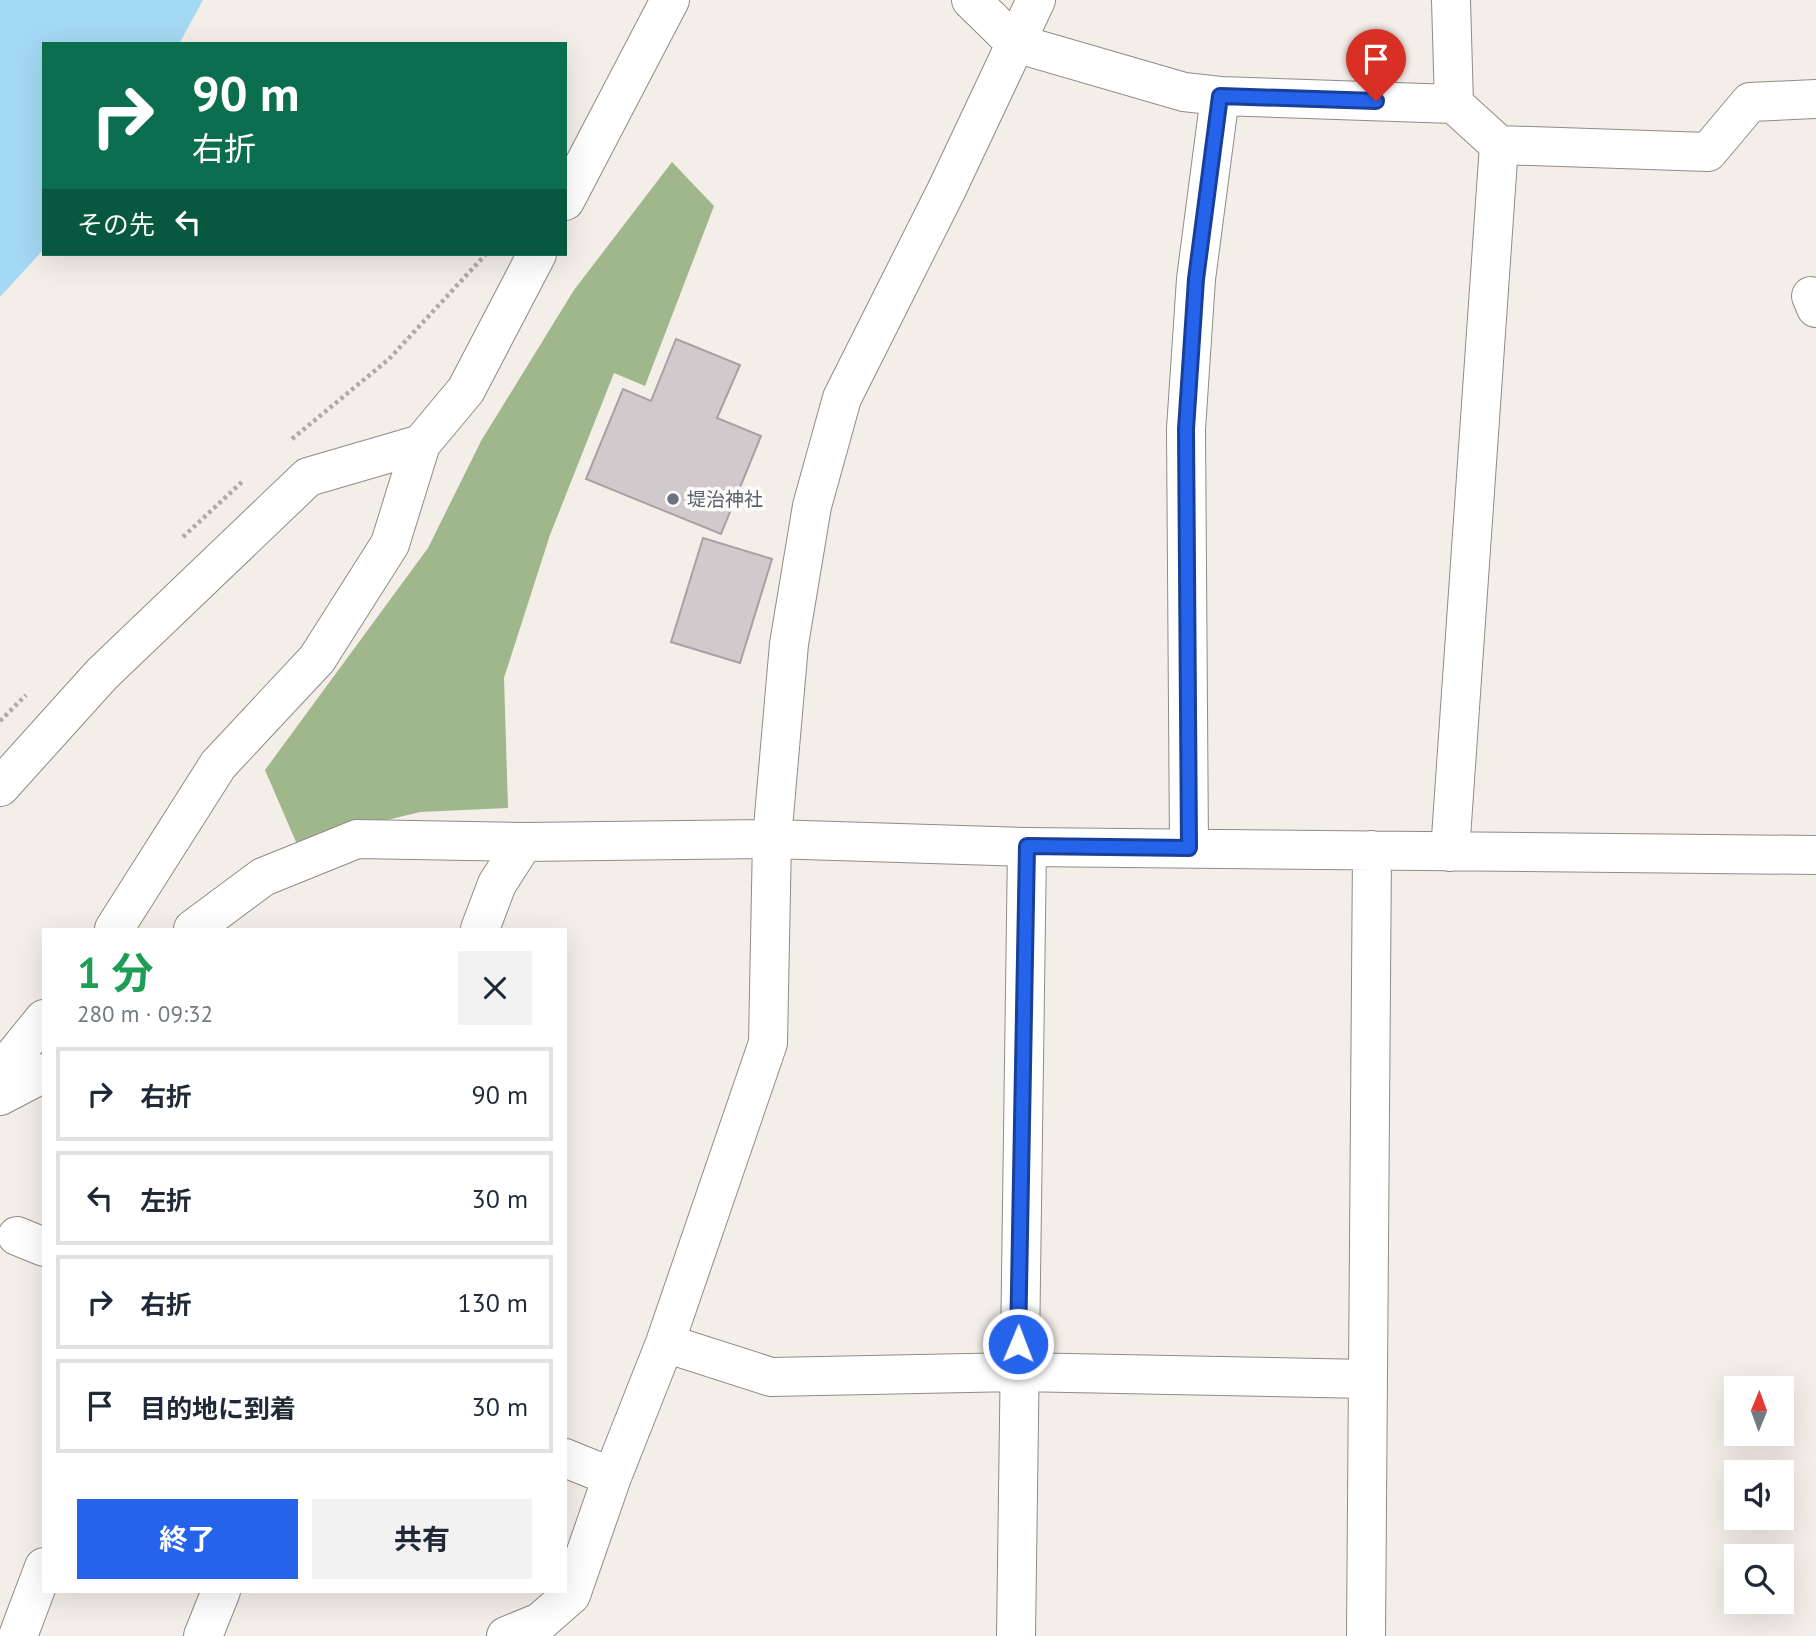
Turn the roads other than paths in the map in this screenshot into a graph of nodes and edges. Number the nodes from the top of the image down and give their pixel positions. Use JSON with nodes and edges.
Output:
{"nodes":[{"id":1,"x":670,"y":0,"type":"edge"},
{"id":2,"x":971,"y":0,"type":"edge"},
{"id":3,"x":1036,"y":0,"type":"edge"},
{"id":4,"x":1451,"y":0,"type":"edge"},
{"id":5,"x":1015,"y":43,"type":"junction"},
{"id":6,"x":1220,"y":96,"type":"junction"},
{"id":7,"x":1816,"y":99,"type":"edge"},
{"id":8,"x":1454,"y":104,"type":"junction"},
{"id":9,"x":1499,"y":145,"type":"junction"},
{"id":10,"x":567,"y":197,"type":"edge"},
{"id":11,"x":536,"y":256,"type":"edge"},
{"id":12,"x":421,"y":443,"type":"junction"},
{"id":13,"x":0,"y":787,"type":"edge"},
{"id":14,"x":772,"y":839,"type":"junction"},
{"id":15,"x":524,"y":842,"type":"junction"},
{"id":16,"x":1027,"y":846,"type":"junction"},
{"id":17,"x":1189,"y":848,"type":"junction"},
{"id":18,"x":1372,"y":850,"type":"junction"},
{"id":19,"x":1450,"y":852,"type":"junction"},
{"id":20,"x":1816,"y":855,"type":"edge"},
{"id":21,"x":115,"y":928,"type":"edge"},
{"id":22,"x":194,"y":928,"type":"edge"},
{"id":23,"x":480,"y":928,"type":"edge"},
{"id":24,"x":42,"y":1021,"type":"edge"},
{"id":25,"x":0,"y":1073,"type":"edge"},
{"id":26,"x":42,"y":1074,"type":"edge"},
{"id":27,"x":0,"y":1096,"type":"edge"},
{"id":28,"x":665,"y":1343,"type":"junction"},
{"id":29,"x":1018,"y":1372,"type":"junction"},
{"id":30,"x":1368,"y":1379,"type":"junction"},
{"id":31,"x":567,"y":1459,"type":"edge"},
{"id":32,"x":612,"y":1477,"type":"junction"},
{"id":33,"x":42,"y":1572,"type":"edge"},
{"id":34,"x":220,"y":1593,"type":"edge"},
{"id":35,"x":18,"y":1636,"type":"edge"},
{"id":36,"x":203,"y":1636,"type":"edge"},
{"id":37,"x":506,"y":1636,"type":"edge"},
{"id":38,"x":1016,"y":1636,"type":"edge"},
{"id":39,"x":1366,"y":1636,"type":"edge"}],
"edges":[{"from":1,"to":10,"type":"street"},
{"from":2,"to":5,"type":"street"},
{"from":3,"to":5,"type":"street"},
{"from":4,"to":8,"type":"street"},
{"from":5,"to":6,"type":"street"},
{"from":5,"to":14,"type":"street"},
{"from":6,"to":8,"type":"street"},
{"from":6,"to":17,"type":"street"},
{"from":7,"to":9,"type":"street"},
{"from":8,"to":9,"type":"street"},
{"from":9,"to":19,"type":"street"},
{"from":11,"to":12,"type":"street"},
{"from":12,"to":13,"type":"street"},
{"from":12,"to":21,"type":"street"},
{"from":14,"to":15,"type":"street"},
{"from":14,"to":16,"type":"street"},
{"from":14,"to":28,"type":"street"},
{"from":15,"to":22,"type":"street"},
{"from":15,"to":23,"type":"street"},
{"from":16,"to":17,"type":"street"},
{"from":16,"to":29,"type":"street"},
{"from":17,"to":18,"type":"street"},
{"from":18,"to":19,"type":"street"},
{"from":18,"to":30,"type":"street"},
{"from":19,"to":20,"type":"street"},
{"from":24,"to":25,"type":"street"},
{"from":26,"to":27,"type":"street"},
{"from":28,"to":29,"type":"street"},
{"from":28,"to":32,"type":"street"},
{"from":29,"to":30,"type":"street"},
{"from":29,"to":38,"type":"street"},
{"from":30,"to":39,"type":"street"},
{"from":31,"to":32,"type":"street"},
{"from":32,"to":37,"type":"street"},
{"from":33,"to":35,"type":"street"},
{"from":34,"to":36,"type":"street"}]}
